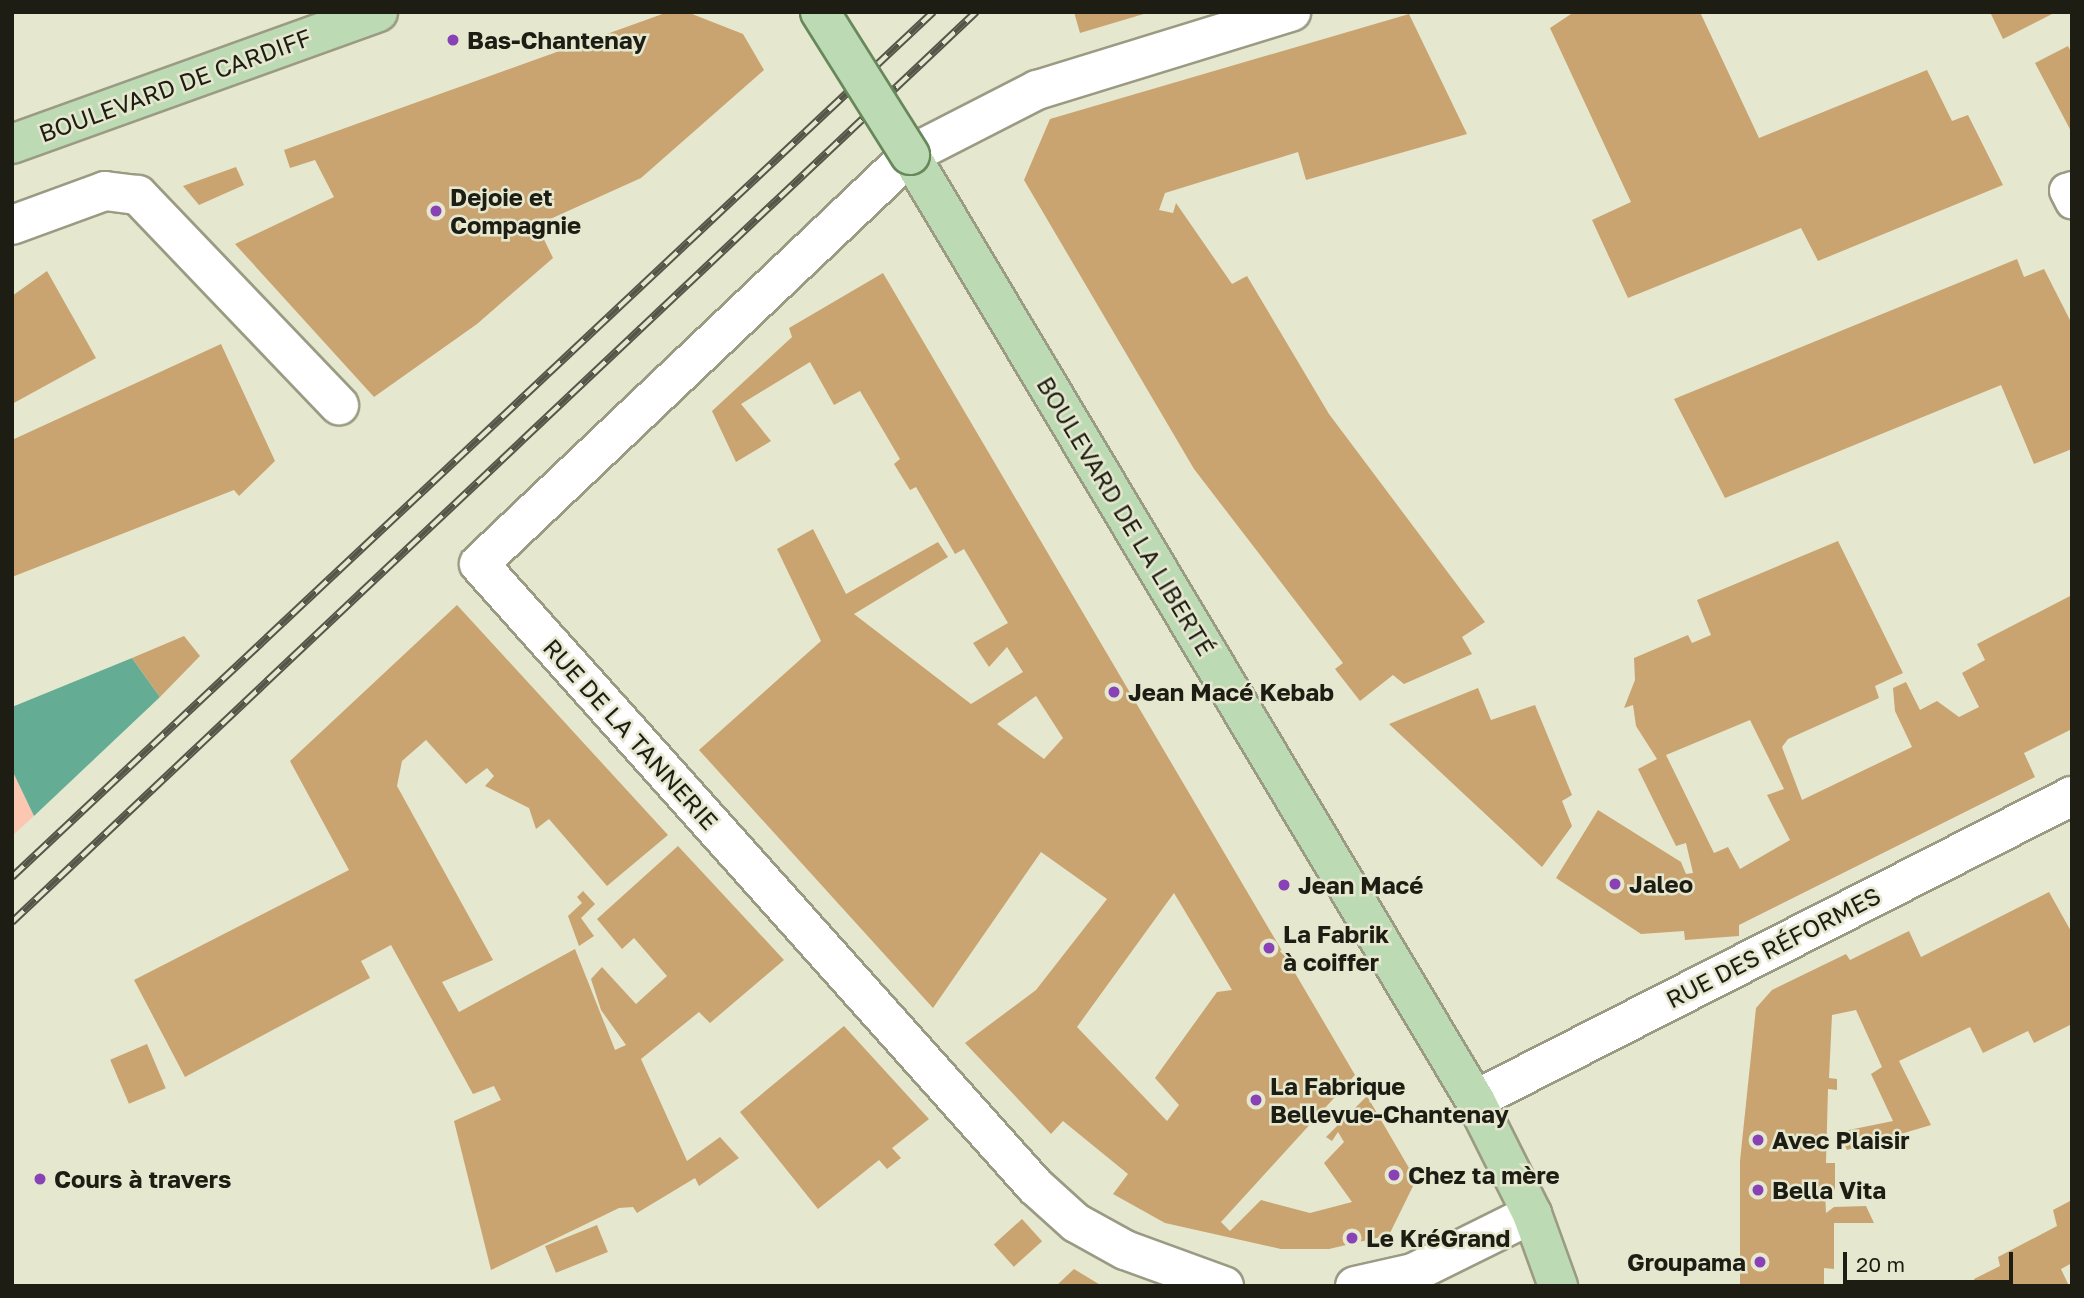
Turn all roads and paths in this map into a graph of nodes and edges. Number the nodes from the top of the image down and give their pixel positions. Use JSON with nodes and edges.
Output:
{"nodes":[{"id":1,"x":378,"y":12,"type":"edge"},
{"id":2,"x":820,"y":12,"type":"edge"},
{"id":3,"x":1291,"y":12,"type":"edge"},
{"id":4,"x":12,"y":144,"type":"edge"},
{"id":5,"x":910,"y":155,"type":"junction"},
{"id":6,"x":2072,"y":188,"type":"edge"},
{"id":7,"x":2072,"y":202,"type":"edge"},
{"id":8,"x":12,"y":225,"type":"edge"},
{"id":9,"x":339,"y":405,"type":"dead end"},
{"id":10,"x":2072,"y":796,"type":"edge"},
{"id":11,"x":1475,"y":1100,"type":"junction"},
{"id":12,"x":1532,"y":1214,"type":"junction"},
{"id":13,"x":1224,"y":1286,"type":"edge"},
{"id":14,"x":1355,"y":1286,"type":"edge"},
{"id":15,"x":1558,"y":1286,"type":"edge"}],
"edges":[{"from":1,"to":4,"type":"main road","name":"BOULEVARD DE CARDIFF"},
{"from":2,"to":5,"type":"main road","name":"BOULEVARD DE LA LIBERTÉ","bridge":true},
{"from":3,"to":5,"type":"street"},
{"from":5,"to":11,"type":"main road","name":"BOULEVARD DE LA LIBERTÉ"},
{"from":5,"to":13,"type":"street","name":"RUE DE LA TANNERIE"},
{"from":6,"to":7,"type":"lane"},
{"from":8,"to":9,"type":"street"},
{"from":10,"to":11,"type":"street","name":"RUE DES RÉFORMES"},
{"from":11,"to":12,"type":"main road","name":"BOULEVARD DE LA LIBERTÉ"},
{"from":12,"to":14,"type":"street"},
{"from":12,"to":15,"type":"main road","name":"BOULEVARD DE LA LIBERTÉ"}]}
